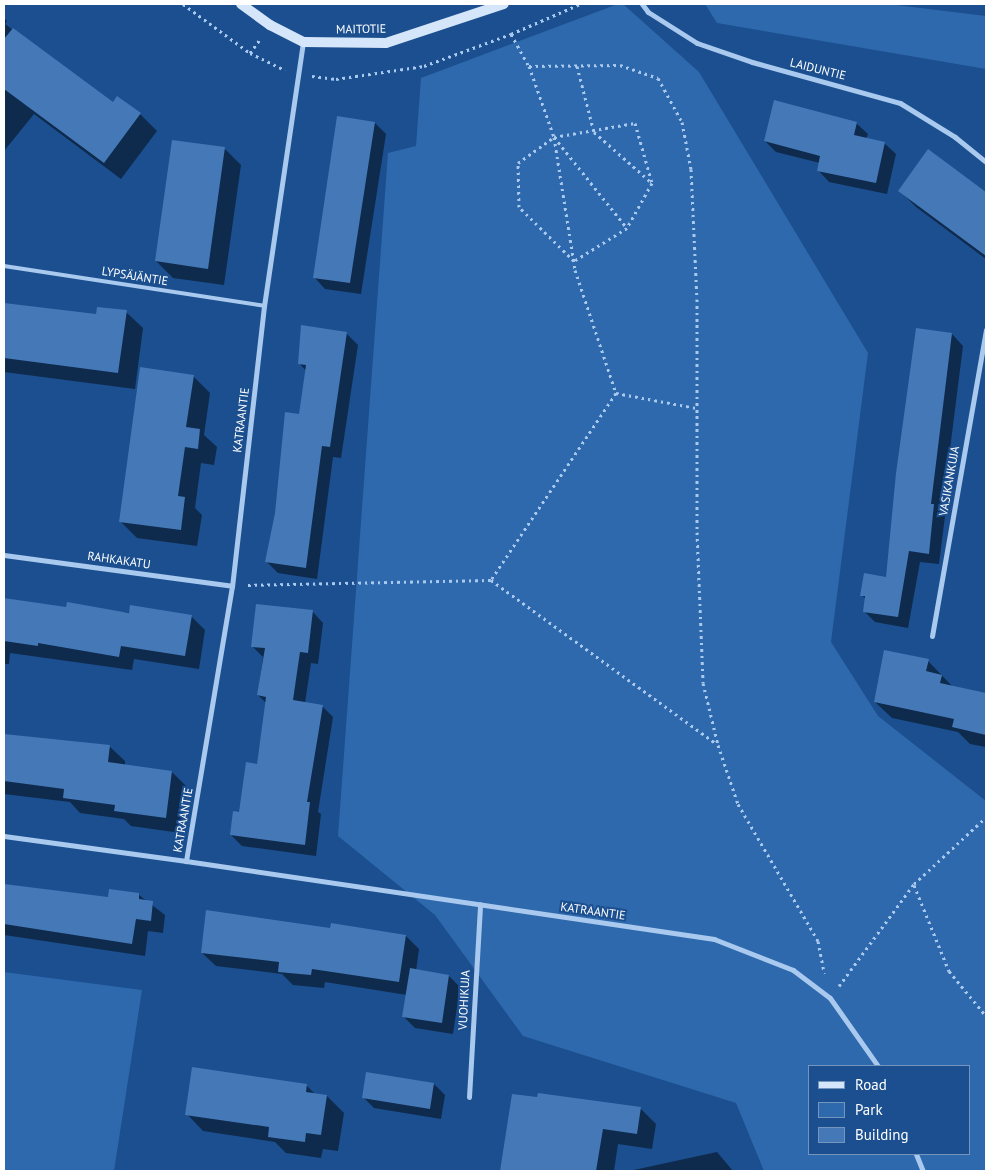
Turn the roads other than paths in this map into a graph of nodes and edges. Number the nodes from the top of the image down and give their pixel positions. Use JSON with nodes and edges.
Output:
{"nodes":[{"id":1,"x":241,"y":4,"type":"edge"},
{"id":2,"x":504,"y":4,"type":"edge"},
{"id":3,"x":642,"y":4,"type":"edge"},
{"id":4,"x":304,"y":42,"type":"junction"},
{"id":5,"x":986,"y":162,"type":"edge"},
{"id":6,"x":4,"y":266,"type":"edge"},
{"id":7,"x":264,"y":306,"type":"junction"},
{"id":8,"x":986,"y":330,"type":"edge"},
{"id":9,"x":4,"y":555,"type":"edge"},
{"id":10,"x":232,"y":586,"type":"junction"},
{"id":11,"x":932,"y":636,"type":"dead end"},
{"id":12,"x":4,"y":836,"type":"edge"},
{"id":13,"x":186,"y":861,"type":"junction"},
{"id":14,"x":480,"y":904,"type":"junction"},
{"id":15,"x":877,"y":1065,"type":"edge"},
{"id":16,"x":469,"y":1097,"type":"dead end"},
{"id":17,"x":916,"y":1155,"type":"edge"},
{"id":18,"x":923,"y":1171,"type":"edge"}],
"edges":[{"from":1,"to":4,"type":"street","name":"MAITOTIE"},
{"from":2,"to":4,"type":"street","name":"MAITOTIE"},
{"from":3,"to":5,"type":"street","name":"LAIDUNTIE"},
{"from":4,"to":7,"type":"street","name":"KATRAANTIE"},
{"from":6,"to":7,"type":"lane","name":"LYPSÄJÄNTIE"},
{"from":7,"to":10,"type":"street","name":"KATRAANTIE"},
{"from":8,"to":11,"type":"street","name":"VASIKANKUJA"},
{"from":9,"to":10,"type":"street","name":"RAHKAKATU"},
{"from":10,"to":13,"type":"street","name":"KATRAANTIE"},
{"from":12,"to":13,"type":"street"},
{"from":13,"to":14,"type":"street","name":"KATRAANTIE"},
{"from":14,"to":15,"type":"street","name":"KATRAANTIE"},
{"from":14,"to":16,"type":"street","name":"VUOHIKUJA"},
{"from":17,"to":18,"type":"street"}]}
